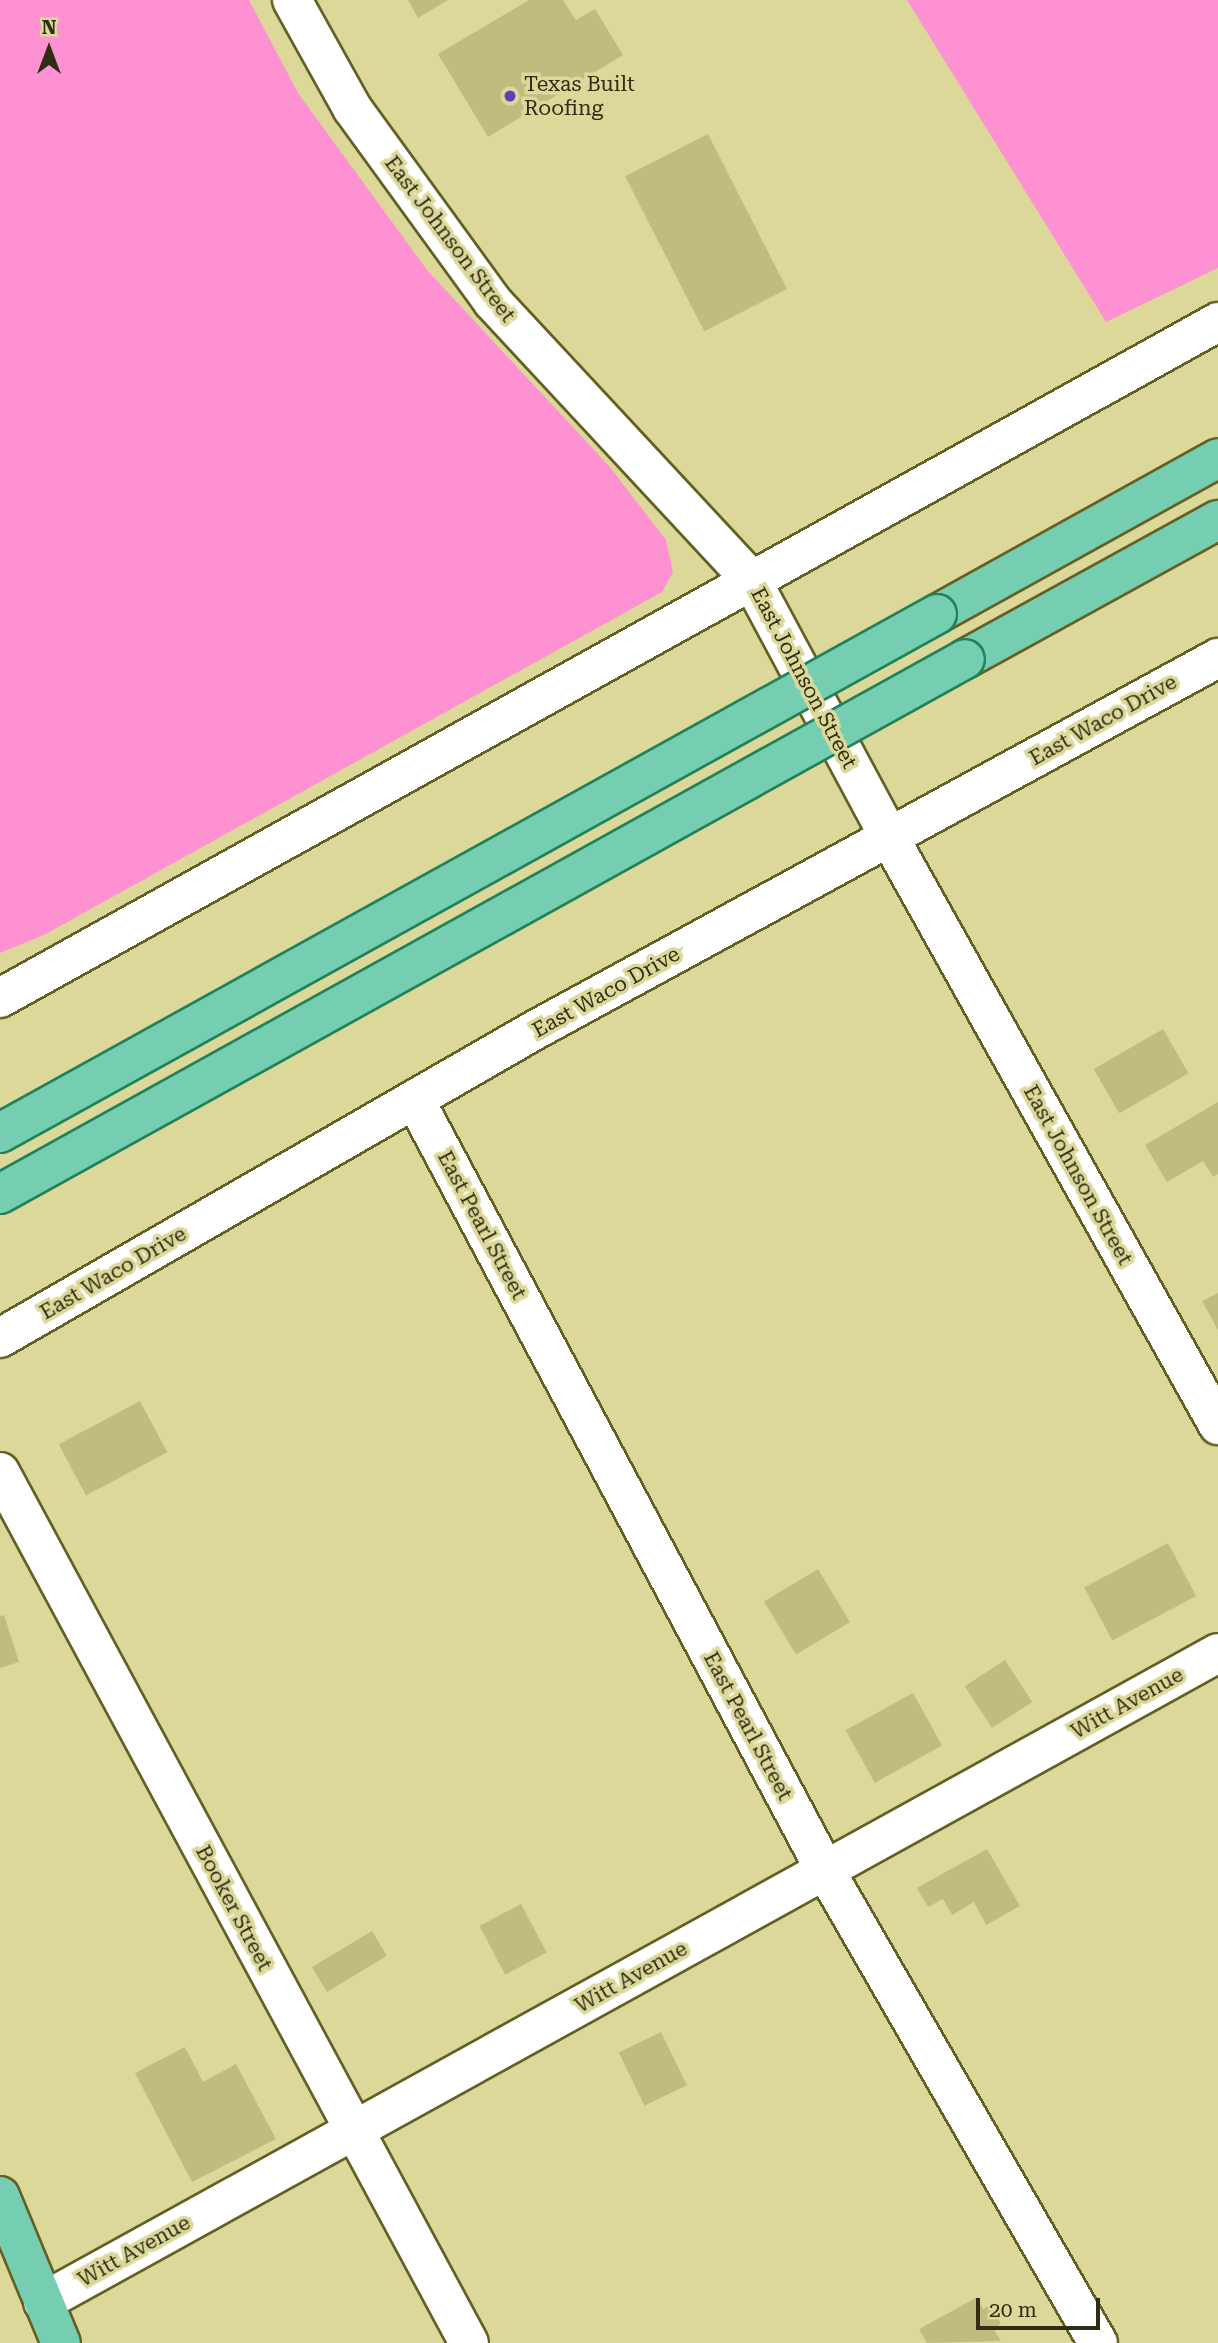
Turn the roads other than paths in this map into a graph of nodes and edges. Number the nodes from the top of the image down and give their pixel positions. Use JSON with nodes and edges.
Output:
{"nodes":[{"id":1,"x":292,"y":0,"type":"edge"},
{"id":2,"x":1218,"y":322,"type":"edge"},
{"id":3,"x":1218,"y":458,"type":"edge"},
{"id":4,"x":1218,"y":520,"type":"edge"},
{"id":5,"x":752,"y":581,"type":"junction"},
{"id":6,"x":1218,"y":658,"type":"edge"},
{"id":7,"x":889,"y":837,"type":"junction"},
{"id":8,"x":0,"y":998,"type":"edge"},
{"id":9,"x":415,"y":1100,"type":"junction"},
{"id":10,"x":0,"y":1133,"type":"edge"},
{"id":11,"x":0,"y":1194,"type":"edge"},
{"id":12,"x":0,"y":1338,"type":"edge"},
{"id":13,"x":1218,"y":1425,"type":"edge"},
{"id":14,"x":0,"y":1472,"type":"edge"},
{"id":15,"x":1218,"y":1653,"type":"edge"},
{"id":16,"x":825,"y":1870,"type":"junction"},
{"id":17,"x":354,"y":2130,"type":"junction"},
{"id":18,"x":0,"y":2196,"type":"edge"},
{"id":19,"x":44,"y":2302,"type":"junction"},
{"id":20,"x":61,"y":2343,"type":"edge"},
{"id":21,"x":469,"y":2343,"type":"edge"},
{"id":22,"x":1098,"y":2343,"type":"edge"}],
"edges":[{"from":1,"to":5,"type":"street","name":"East Johnson Street"},
{"from":2,"to":5,"type":"street"},
{"from":3,"to":10,"type":"main road","bridge":true},
{"from":4,"to":11,"type":"main road","bridge":true},
{"from":5,"to":7,"type":"street","name":"East Johnson Street"},
{"from":5,"to":8,"type":"street"},
{"from":6,"to":7,"type":"street","name":"East Waco Drive"},
{"from":7,"to":9,"type":"street","name":"East Waco Drive"},
{"from":7,"to":13,"type":"street","name":"East Johnson Street"},
{"from":9,"to":12,"type":"street","name":"East Waco Drive"},
{"from":9,"to":16,"type":"street","name":"East Pearl Street"},
{"from":14,"to":17,"type":"street","name":"Booker Street"},
{"from":15,"to":16,"type":"street","name":"Witt Avenue"},
{"from":16,"to":17,"type":"street","name":"Witt Avenue"},
{"from":16,"to":22,"type":"street","name":"East Pearl Street"},
{"from":17,"to":19,"type":"street","name":"Witt Avenue"},
{"from":17,"to":21,"type":"street","name":"Booker Street"},
{"from":18,"to":19,"type":"main road"},
{"from":19,"to":20,"type":"main road"}]}
